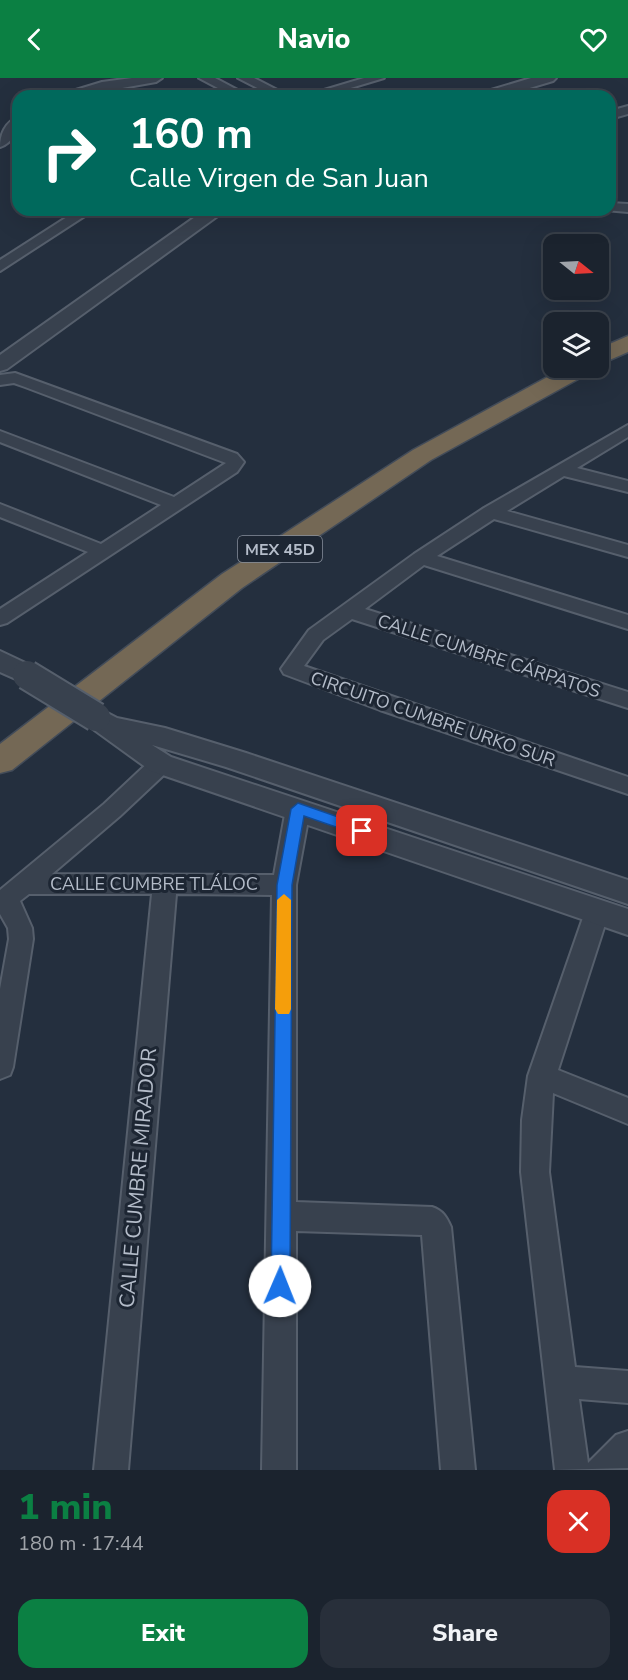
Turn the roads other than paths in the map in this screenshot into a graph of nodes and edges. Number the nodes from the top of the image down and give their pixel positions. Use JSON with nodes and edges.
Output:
{"nodes":[{"id":1,"x":156,"y":78,"type":"edge"},
{"id":2,"x":205,"y":78,"type":"edge"},
{"id":3,"x":244,"y":78,"type":"edge"},
{"id":4,"x":378,"y":78,"type":"edge"},
{"id":5,"x":548,"y":78,"type":"edge"},
{"id":6,"x":93,"y":90,"type":"edge"},
{"id":7,"x":230,"y":90,"type":"edge"},
{"id":8,"x":270,"y":90,"type":"edge"},
{"id":9,"x":333,"y":90,"type":"edge"},
{"id":10,"x":507,"y":90,"type":"edge"},
{"id":11,"x":12,"y":128,"type":"edge"},
{"id":12,"x":0,"y":143,"type":"edge"},
{"id":13,"x":78,"y":216,"type":"edge"},
{"id":14,"x":209,"y":216,"type":"edge"},
{"id":15,"x":0,"y":267,"type":"edge"},
{"id":16,"x":628,"y":328,"type":"edge"},
{"id":17,"x":609,"y":338,"type":"edge"},
{"id":18,"x":628,"y":343,"type":"edge"},
{"id":19,"x":609,"y":352,"type":"edge"},
{"id":20,"x":0,"y":365,"type":"edge"},
{"id":21,"x":543,"y":372,"type":"edge"},
{"id":22,"x":563,"y":378,"type":"edge"},
{"id":23,"x":0,"y":380,"type":"edge"},
{"id":24,"x":628,"y":431,"type":"edge"},
{"id":25,"x":0,"y":436,"type":"edge"},
{"id":26,"x":563,"y":470,"type":"junction"},
{"id":27,"x":628,"y":487,"type":"edge"},
{"id":28,"x":176,"y":504,"type":"junction"},
{"id":29,"x":0,"y":510,"type":"edge"},
{"id":30,"x":491,"y":512,"type":"junction"},
{"id":31,"x":102,"y":551,"type":"junction"},
{"id":32,"x":628,"y":551,"type":"edge"},
{"id":33,"x":421,"y":558,"type":"junction"},
{"id":34,"x":349,"y":611,"type":"junction"},
{"id":35,"x":0,"y":618,"type":"edge"},
{"id":36,"x":628,"y":622,"type":"edge"},
{"id":37,"x":0,"y":660,"type":"edge"},
{"id":38,"x":628,"y":700,"type":"edge"},
{"id":39,"x":105,"y":722,"type":"junction"},
{"id":40,"x":0,"y":737,"type":"edge"},
{"id":41,"x":0,"y":761,"type":"edge"},
{"id":42,"x":161,"y":764,"type":"junction"},
{"id":43,"x":628,"y":786,"type":"edge"},
{"id":44,"x":298,"y":809,"type":"junction"},
{"id":45,"x":165,"y":885,"type":"junction"},
{"id":46,"x":284,"y":885,"type":"junction"},
{"id":47,"x":628,"y":892,"type":"edge"},
{"id":48,"x":10,"y":895,"type":"edge"},
{"id":49,"x":597,"y":912,"type":"junction"},
{"id":50,"x":628,"y":922,"type":"edge"},
{"id":51,"x":0,"y":1067,"type":"edge"},
{"id":52,"x":542,"y":1076,"type":"junction"},
{"id":53,"x":628,"y":1111,"type":"edge"},
{"id":54,"x":281,"y":1216,"type":"junction"},
{"id":55,"x":561,"y":1382,"type":"junction"},
{"id":56,"x":628,"y":1388,"type":"edge"},
{"id":57,"x":628,"y":1447,"type":"edge"},
{"id":58,"x":111,"y":1470,"type":"edge"},
{"id":59,"x":279,"y":1470,"type":"edge"},
{"id":60,"x":458,"y":1470,"type":"edge"},
{"id":61,"x":572,"y":1470,"type":"edge"},
{"id":62,"x":602,"y":1470,"type":"edge"}],
"edges":[{"from":1,"to":6,"type":"street"},
{"from":2,"to":7,"type":"street"},
{"from":3,"to":8,"type":"street"},
{"from":4,"to":9,"type":"street"},
{"from":5,"to":10,"type":"street"},
{"from":11,"to":12,"type":"street"},
{"from":13,"to":15,"type":"street"},
{"from":14,"to":20,"type":"street"},
{"from":16,"to":17,"type":"highway"},
{"from":18,"to":19,"type":"highway"},
{"from":21,"to":40,"type":"highway","number":"MEX 45D"},
{"from":22,"to":41,"type":"highway","number":"MEX 45D"},
{"from":23,"to":28,"type":"street"},
{"from":24,"to":26,"type":"street","name":"CIRCUITO CUMBRE URKO SUR"},
{"from":25,"to":28,"type":"street"},
{"from":26,"to":27,"type":"street"},
{"from":26,"to":30,"type":"street","name":"CIRCUITO CUMBRE URKO SUR"},
{"from":28,"to":31,"type":"street"},
{"from":29,"to":31,"type":"street"},
{"from":30,"to":32,"type":"street"},
{"from":30,"to":33,"type":"street","name":"CIRCUITO CUMBRE URKO SUR"},
{"from":31,"to":35,"type":"street"},
{"from":33,"to":34,"type":"street","name":"CIRCUITO CUMBRE URKO SUR"},
{"from":33,"to":36,"type":"street"},
{"from":34,"to":38,"type":"street","name":"CALLE CUMBRE CÁRPATOS"},
{"from":34,"to":43,"type":"street","name":"CIRCUITO CUMBRE URKO SUR"},
{"from":37,"to":39,"type":"street","bridge":true},
{"from":39,"to":42,"type":"street"},
{"from":39,"to":47,"type":"street"},
{"from":42,"to":44,"type":"street"},
{"from":42,"to":48,"type":"street"},
{"from":44,"to":46,"type":"street"},
{"from":44,"to":49,"type":"street"},
{"from":45,"to":46,"type":"street","name":"CALLE CUMBRE TLÁLOC"},
{"from":45,"to":48,"type":"street","name":"CALLE CUMBRE TLÁLOC"},
{"from":45,"to":58,"type":"street","name":"CALLE CUMBRE MIRADOR"},
{"from":46,"to":54,"type":"street"},
{"from":48,"to":51,"type":"street"},
{"from":49,"to":50,"type":"street"},
{"from":49,"to":52,"type":"street"},
{"from":52,"to":53,"type":"street"},
{"from":52,"to":55,"type":"street"},
{"from":54,"to":59,"type":"street"},
{"from":54,"to":60,"type":"street"},
{"from":55,"to":56,"type":"street"},
{"from":55,"to":61,"type":"street"},
{"from":57,"to":62,"type":"street"}]}
